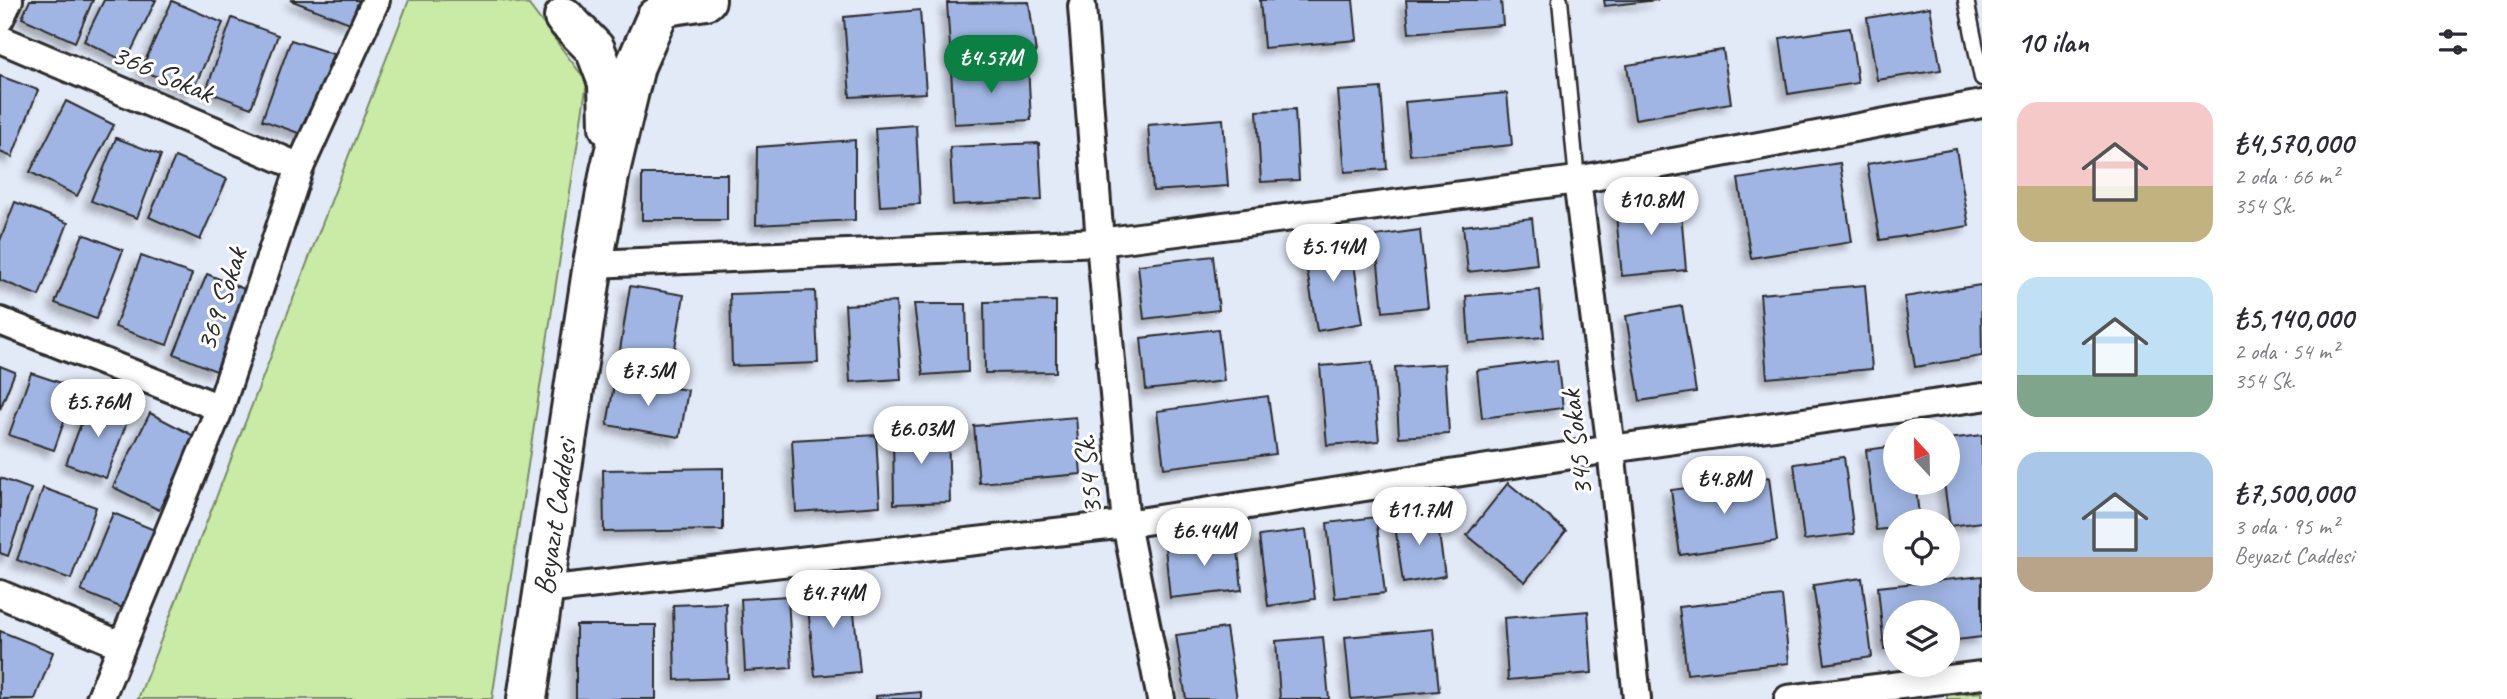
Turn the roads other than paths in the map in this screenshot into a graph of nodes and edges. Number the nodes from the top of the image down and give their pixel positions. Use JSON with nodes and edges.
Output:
{"nodes":[{"id":1,"x":9,"y":0,"type":"edge"},
{"id":2,"x":376,"y":0,"type":"edge"},
{"id":3,"x":706,"y":0,"type":"edge"},
{"id":4,"x":1560,"y":0,"type":"edge"},
{"id":5,"x":1966,"y":0,"type":"edge"},
{"id":6,"x":1082,"y":6,"type":"dead end"},
{"id":7,"x":558,"y":8,"type":"edge"},
{"id":8,"x":663,"y":8,"type":"edge"},
{"id":9,"x":0,"y":19,"type":"edge"},
{"id":10,"x":0,"y":39,"type":"edge"},
{"id":11,"x":1982,"y":78,"type":"edge"},
{"id":12,"x":1982,"y":104,"type":"edge"},
{"id":13,"x":300,"y":167,"type":"junction"},
{"id":14,"x":610,"y":171,"type":"junction"},
{"id":15,"x":1577,"y":180,"type":"junction"},
{"id":16,"x":1100,"y":242,"type":"junction"},
{"id":17,"x":593,"y":264,"type":"junction"},
{"id":18,"x":0,"y":321,"type":"edge"},
{"id":19,"x":1982,"y":397,"type":"edge"},
{"id":20,"x":220,"y":408,"type":"junction"},
{"id":21,"x":1611,"y":449,"type":"junction"},
{"id":22,"x":1126,"y":524,"type":"junction"},
{"id":23,"x":544,"y":590,"type":"junction"},
{"id":24,"x":0,"y":594,"type":"edge"},
{"id":25,"x":121,"y":645,"type":"junction"},
{"id":26,"x":1982,"y":675,"type":"edge"},
{"id":27,"x":1920,"y":691,"type":"edge"},
{"id":28,"x":100,"y":699,"type":"edge"},
{"id":29,"x":527,"y":699,"type":"edge"},
{"id":30,"x":1161,"y":699,"type":"edge"},
{"id":31,"x":1637,"y":699,"type":"edge"},
{"id":32,"x":1788,"y":699,"type":"edge"}],
"edges":[{"from":1,"to":9,"type":"street"},
{"from":2,"to":13,"type":"street","name":"369 Sokak"},
{"from":3,"to":8,"type":"street"},
{"from":4,"to":15,"type":"lane"},
{"from":5,"to":11,"type":"lane"},
{"from":6,"to":16,"type":"street","name":"354 Sk."},
{"from":7,"to":8,"type":"street"},
{"from":7,"to":14,"type":"street"},
{"from":8,"to":14,"type":"street"},
{"from":10,"to":13,"type":"street","name":"366 Sokak"},
{"from":12,"to":15,"type":"street"},
{"from":13,"to":20,"type":"street","name":"369 Sokak"},
{"from":14,"to":17,"type":"street","name":"Beyazıt Caddesi"},
{"from":15,"to":16,"type":"street"},
{"from":15,"to":21,"type":"street","name":"345 Sokak"},
{"from":16,"to":17,"type":"street"},
{"from":16,"to":22,"type":"street","name":"354 Sk."},
{"from":17,"to":23,"type":"street","name":"Beyazıt Caddesi"},
{"from":18,"to":20,"type":"street"},
{"from":19,"to":21,"type":"street"},
{"from":20,"to":25,"type":"street","name":"369 Sokak"},
{"from":21,"to":22,"type":"street"},
{"from":21,"to":31,"type":"street","name":"345 Sokak"},
{"from":22,"to":23,"type":"street"},
{"from":22,"to":30,"type":"street","name":"354 Sk."},
{"from":23,"to":29,"type":"street","name":"Beyazıt Caddesi"},
{"from":24,"to":25,"type":"street"},
{"from":25,"to":28,"type":"street","name":"369 Sokak"},
{"from":26,"to":27,"type":"street"},
{"from":27,"to":32,"type":"street"}]}
